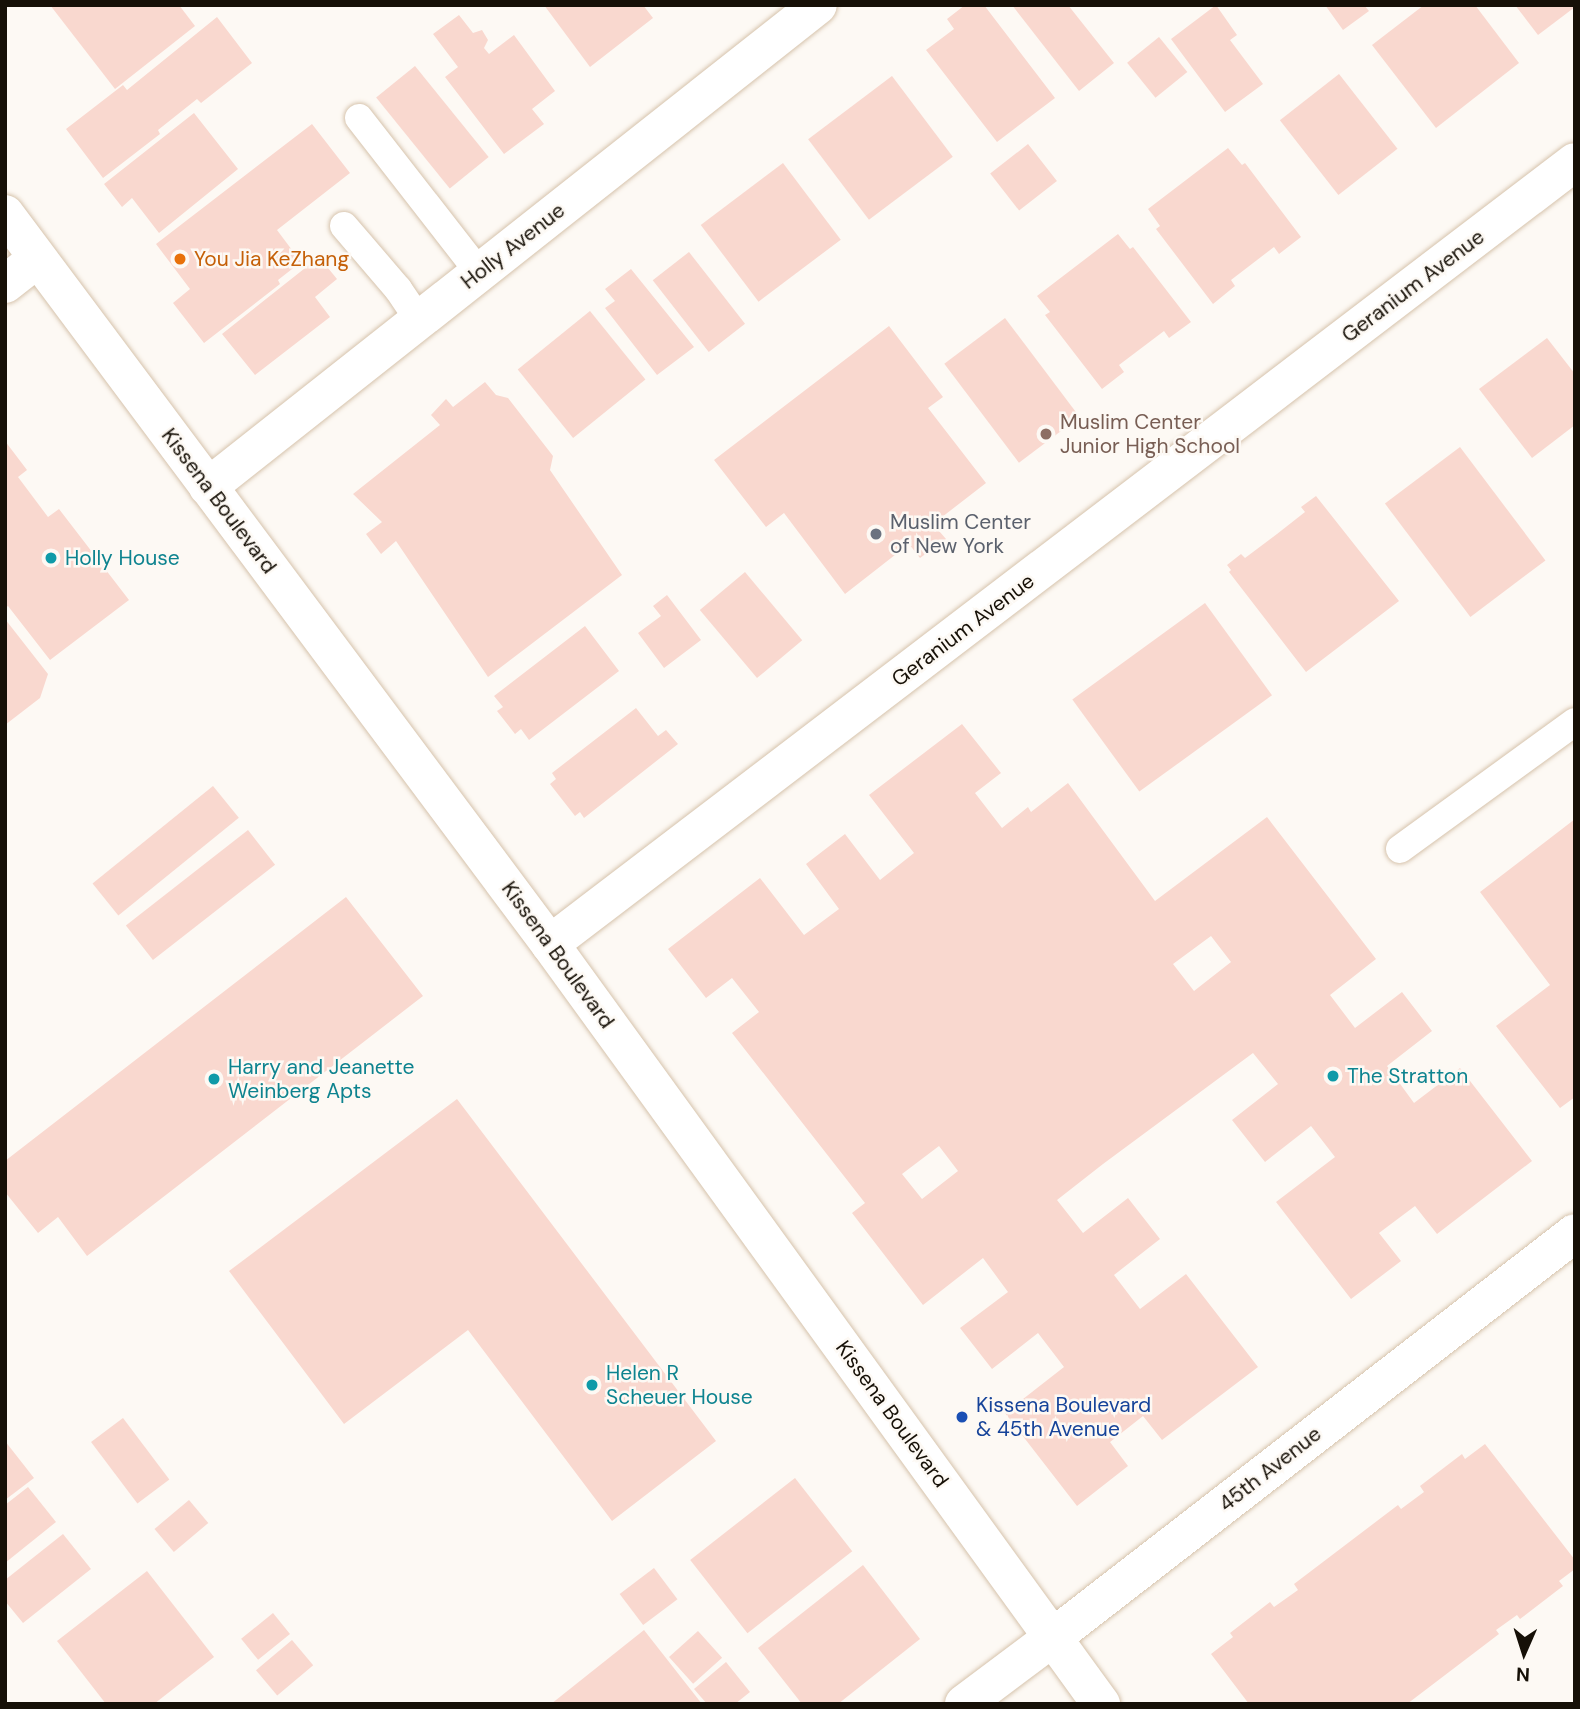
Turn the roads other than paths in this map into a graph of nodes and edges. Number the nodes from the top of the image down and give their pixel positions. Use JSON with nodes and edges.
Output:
{"nodes":[{"id":1,"x":818,"y":5,"type":"edge"},
{"id":2,"x":359,"y":118,"type":"dead end"},
{"id":3,"x":1575,"y":162,"type":"edge"},
{"id":4,"x":5,"y":214,"type":"edge"},
{"id":5,"x":344,"y":226,"type":"dead end"},
{"id":6,"x":37,"y":260,"type":"junction"},
{"id":7,"x":479,"y":272,"type":"junction"},
{"id":8,"x":5,"y":284,"type":"edge"},
{"id":9,"x":419,"y":320,"type":"junction"},
{"id":10,"x":208,"y":487,"type":"junction"},
{"id":11,"x":1575,"y":722,"type":"edge"},
{"id":12,"x":1401,"y":849,"type":"dead end"},
{"id":13,"x":550,"y":944,"type":"junction"},
{"id":14,"x":1575,"y":1233,"type":"edge"},
{"id":15,"x":1052,"y":1638,"type":"junction"},
{"id":16,"x":964,"y":1704,"type":"edge"},
{"id":17,"x":1101,"y":1704,"type":"edge"}],
"edges":[{"from":1,"to":7,"type":"street","name":"Holly Avenue"},
{"from":2,"to":7,"type":"lane"},
{"from":3,"to":13,"type":"street","name":"Geranium Avenue"},
{"from":4,"to":6,"type":"street","name":"Kissena Boulevard"},
{"from":5,"to":9,"type":"lane"},
{"from":6,"to":8,"type":"street"},
{"from":6,"to":10,"type":"street","name":"Kissena Boulevard"},
{"from":7,"to":9,"type":"street","name":"Holly Avenue"},
{"from":9,"to":10,"type":"street","name":"Holly Avenue"},
{"from":10,"to":13,"type":"street","name":"Kissena Boulevard"},
{"from":11,"to":12,"type":"lane"},
{"from":13,"to":15,"type":"street","name":"Kissena Boulevard"},
{"from":14,"to":15,"type":"street","name":"45th Avenue"},
{"from":15,"to":16,"type":"street","name":"45th Avenue"},
{"from":15,"to":17,"type":"street","name":"Kissena Boulevard"}]}
